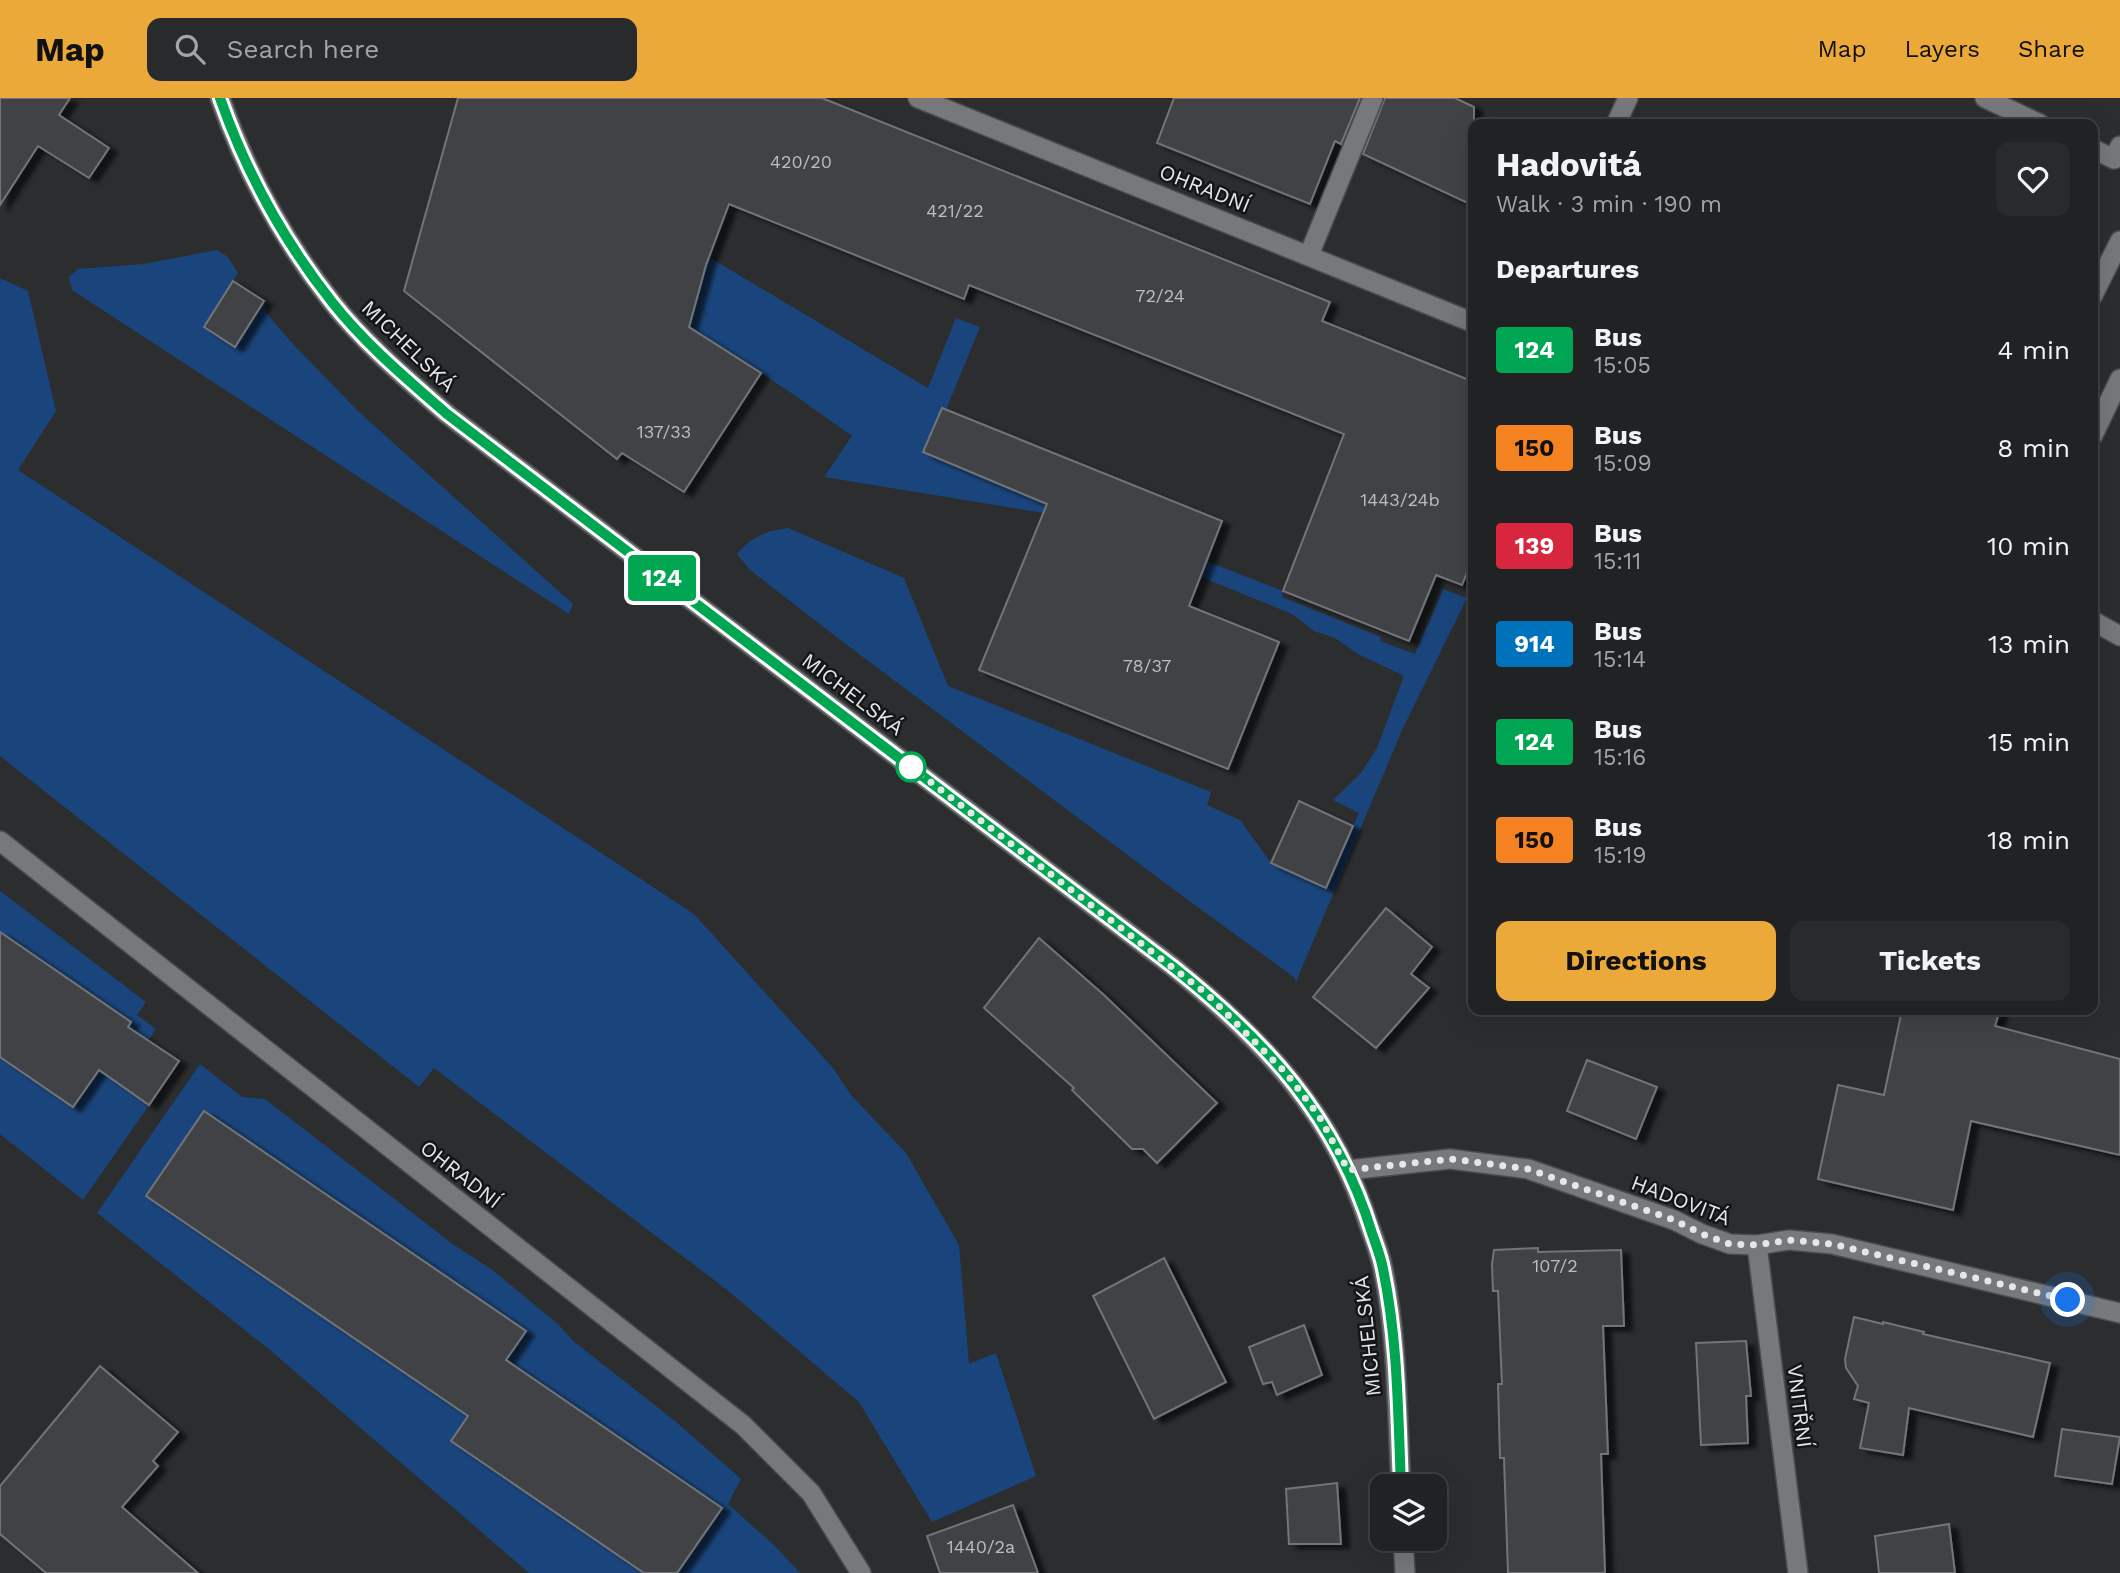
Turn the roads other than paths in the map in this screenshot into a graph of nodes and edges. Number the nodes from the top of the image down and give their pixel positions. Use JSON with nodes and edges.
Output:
{"nodes":[{"id":1,"x":220,"y":98,"type":"edge"},
{"id":2,"x":918,"y":98,"type":"edge"},
{"id":3,"x":1373,"y":98,"type":"edge"},
{"id":4,"x":1628,"y":98,"type":"edge"},
{"id":5,"x":1985,"y":98,"type":"edge"},
{"id":6,"x":1618,"y":119,"type":"edge"},
{"id":7,"x":2029,"y":119,"type":"edge"},
{"id":8,"x":2098,"y":151,"type":"edge"},
{"id":9,"x":2118,"y":157,"type":"edge"},
{"id":10,"x":2120,"y":241,"type":"edge"},
{"id":11,"x":1309,"y":255,"type":"junction"},
{"id":12,"x":2098,"y":285,"type":"edge"},
{"id":13,"x":1468,"y":321,"type":"edge"},
{"id":14,"x":2120,"y":379,"type":"edge"},
{"id":15,"x":2098,"y":425,"type":"edge"},
{"id":16,"x":2098,"y":624,"type":"edge"},
{"id":17,"x":2120,"y":636,"type":"edge"},
{"id":18,"x":0,"y":841,"type":"edge"},
{"id":19,"x":1348,"y":1170,"type":"junction"},
{"id":20,"x":1757,"y":1245,"type":"junction"},
{"id":21,"x":2120,"y":1313,"type":"edge"},
{"id":22,"x":1400,"y":1474,"type":"edge"},
{"id":23,"x":1404,"y":1551,"type":"edge"},
{"id":24,"x":861,"y":1573,"type":"edge"},
{"id":25,"x":1405,"y":1573,"type":"edge"},
{"id":26,"x":1798,"y":1573,"type":"edge"}],
"edges":[{"from":1,"to":19,"type":"street","name":"MICHELSKÁ"},
{"from":2,"to":11,"type":"street","name":"OHRADNÍ"},
{"from":3,"to":11,"type":"street"},
{"from":4,"to":6,"type":"street"},
{"from":5,"to":7,"type":"street"},
{"from":8,"to":9,"type":"street"},
{"from":10,"to":12,"type":"street"},
{"from":11,"to":13,"type":"street","name":"OHRADNÍ"},
{"from":14,"to":15,"type":"street"},
{"from":16,"to":17,"type":"street"},
{"from":18,"to":24,"type":"street","name":"OHRADNÍ"},
{"from":19,"to":20,"type":"street","name":"HADOVITÁ"},
{"from":19,"to":22,"type":"street","name":"MICHELSKÁ"},
{"from":20,"to":21,"type":"street","name":"HADOVITÁ"},
{"from":20,"to":26,"type":"street","name":"VNITŘNÍ"},
{"from":23,"to":25,"type":"street"}]}
